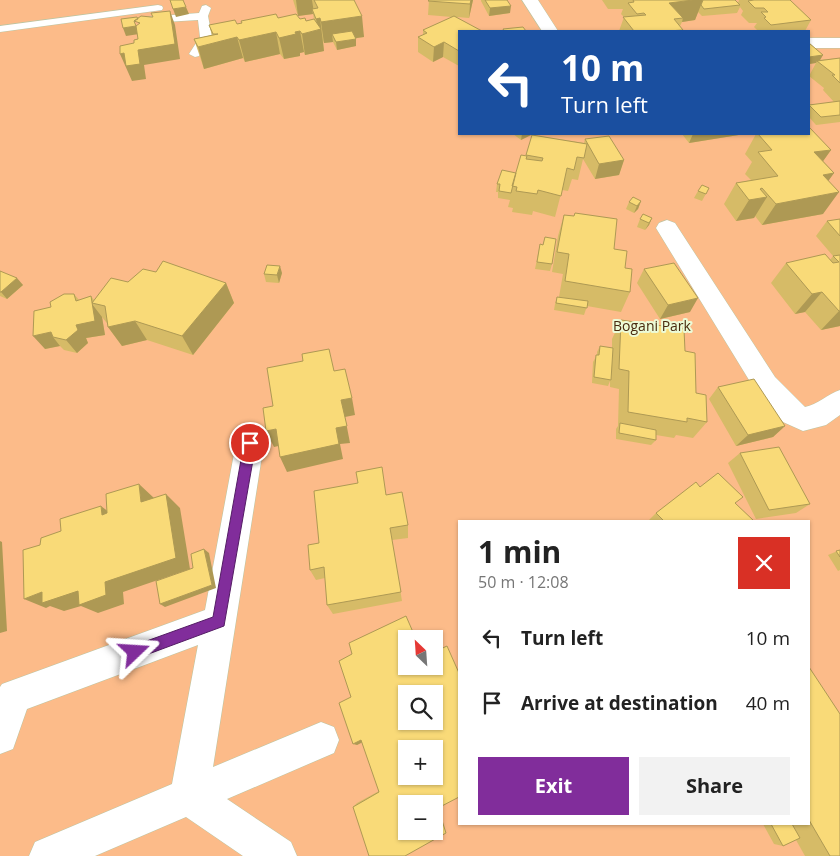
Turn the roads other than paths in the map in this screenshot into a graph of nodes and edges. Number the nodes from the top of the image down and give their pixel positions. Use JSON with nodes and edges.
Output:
{"nodes":[{"id":1,"x":530,"y":0,"type":"edge"},
{"id":2,"x":158,"y":8,"type":"dead end"},
{"id":3,"x":144,"y":21,"type":"edge"},
{"id":4,"x":0,"y":29,"type":"edge"},
{"id":5,"x":549,"y":30,"type":"edge"},
{"id":6,"x":810,"y":43,"type":"edge"},
{"id":7,"x":840,"y":43,"type":"edge"},
{"id":8,"x":195,"y":54,"type":"edge"},
{"id":9,"x":667,"y":228,"type":"dead end"},
{"id":10,"x":840,"y":401,"type":"edge"},
{"id":11,"x":250,"y":443,"type":"dead end"},
{"id":12,"x":219,"y":621,"type":"junction"},
{"id":13,"x":7,"y":697,"type":"edge"},
{"id":14,"x":0,"y":736,"type":"edge"},
{"id":15,"x":321,"y":740,"type":"dead end"},
{"id":16,"x":189,"y":796,"type":"junction"},
{"id":17,"x":49,"y":856,"type":"edge"},
{"id":18,"x":277,"y":856,"type":"edge"}],
"edges":[{"from":1,"to":5,"type":"street"},
{"from":2,"to":4,"type":"lane"},
{"from":3,"to":8,"type":"lane"},
{"from":6,"to":7,"type":"street"},
{"from":9,"to":10,"type":"street"},
{"from":11,"to":12,"type":"street"},
{"from":12,"to":13,"type":"street"},
{"from":12,"to":16,"type":"street"},
{"from":13,"to":14,"type":"street"},
{"from":15,"to":16,"type":"street"},
{"from":16,"to":17,"type":"street"},
{"from":16,"to":18,"type":"street"}]}
